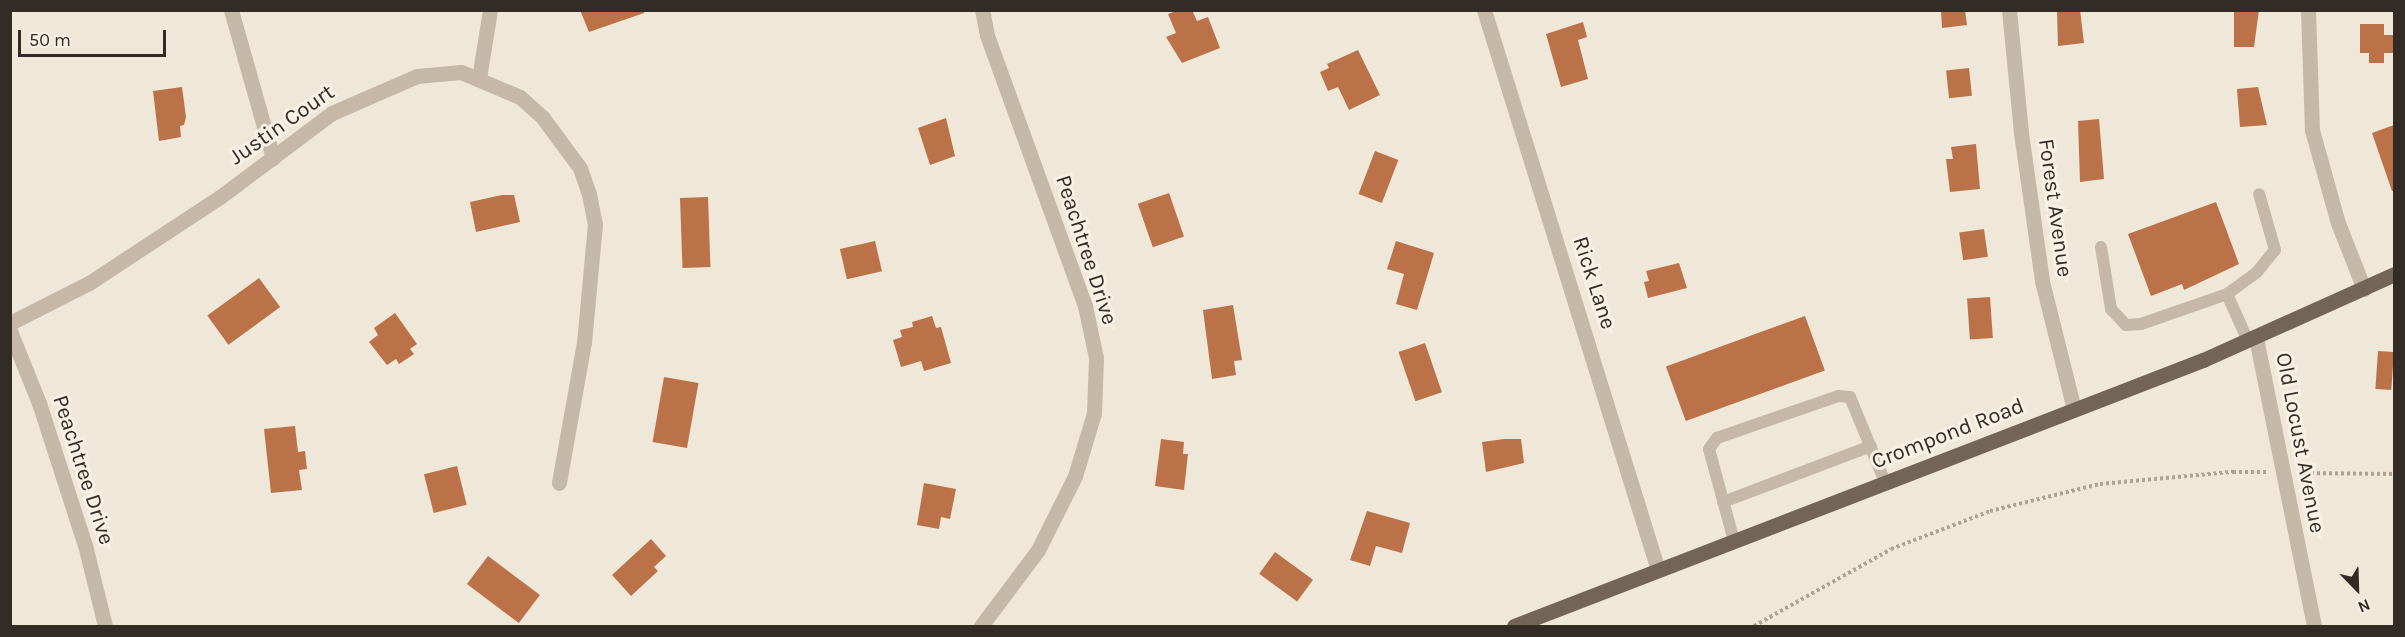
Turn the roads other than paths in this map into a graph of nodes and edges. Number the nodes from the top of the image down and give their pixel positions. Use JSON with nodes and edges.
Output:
{"nodes":[{"id":1,"x":231,"y":10,"type":"edge"},
{"id":2,"x":490,"y":10,"type":"edge"},
{"id":3,"x":982,"y":10,"type":"edge"},
{"id":4,"x":1484,"y":10,"type":"edge"},
{"id":5,"x":2009,"y":10,"type":"edge"},
{"id":6,"x":2308,"y":10,"type":"edge"},
{"id":7,"x":479,"y":78,"type":"junction"},
{"id":8,"x":273,"y":158,"type":"junction"},
{"id":9,"x":2259,"y":194,"type":"dead end"},
{"id":10,"x":2101,"y":247,"type":"dead end"},
{"id":11,"x":2394,"y":274,"type":"edge"},
{"id":12,"x":2364,"y":289,"type":"junction"},
{"id":13,"x":2227,"y":294,"type":"junction"},
{"id":14,"x":10,"y":323,"type":"edge"},
{"id":15,"x":10,"y":331,"type":"edge"},
{"id":16,"x":2252,"y":340,"type":"junction"},
{"id":17,"x":2074,"y":409,"type":"junction"},
{"id":18,"x":1872,"y":446,"type":"junction"},
{"id":19,"x":1885,"y":482,"type":"junction"},
{"id":20,"x":559,"y":483,"type":"dead end"},
{"id":21,"x":1723,"y":502,"type":"junction"},
{"id":22,"x":1734,"y":541,"type":"junction"},
{"id":23,"x":1658,"y":570,"type":"junction"},
{"id":24,"x":2312,"y":626,"type":"edge"},
{"id":25,"x":105,"y":627,"type":"edge"},
{"id":26,"x":981,"y":627,"type":"edge"},
{"id":27,"x":1514,"y":627,"type":"edge"}],
"edges":[{"from":1,"to":8,"type":"street"},
{"from":2,"to":7,"type":"street"},
{"from":3,"to":26,"type":"street","name":"Peachtree Drive"},
{"from":4,"to":23,"type":"street","name":"Rick Lane"},
{"from":5,"to":17,"type":"street","name":"Forest Avenue"},
{"from":6,"to":12,"type":"street"},
{"from":7,"to":8,"type":"street","name":"Justin Court"},
{"from":7,"to":20,"type":"street","name":"Justin Court"},
{"from":8,"to":14,"type":"street","name":"Justin Court"},
{"from":9,"to":13,"type":"lane"},
{"from":10,"to":13,"type":"lane"},
{"from":11,"to":12,"type":"main road","name":"Crompond Road"},
{"from":12,"to":16,"type":"main road","name":"Crompond Road"},
{"from":13,"to":16,"type":"lane"},
{"from":15,"to":25,"type":"street","name":"Peachtree Drive"},
{"from":16,"to":17,"type":"main road","name":"Crompond Road"},
{"from":16,"to":24,"type":"street","name":"Old Locust Avenue"},
{"from":17,"to":19,"type":"main road","name":"Crompond Road"},
{"from":18,"to":19,"type":"lane"},
{"from":18,"to":21,"type":"lane"},
{"from":18,"to":21,"type":"lane"},
{"from":19,"to":22,"type":"main road","name":"Crompond Road"},
{"from":21,"to":22,"type":"lane"},
{"from":22,"to":23,"type":"main road","name":"Crompond Road"},
{"from":23,"to":27,"type":"main road","name":"Crompond Road"}]}
